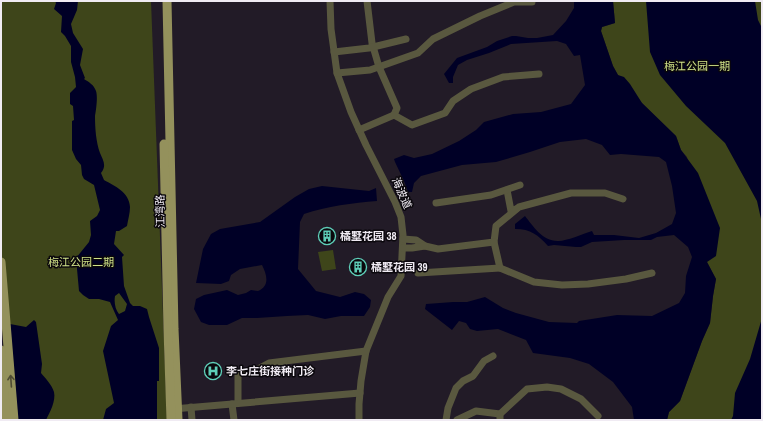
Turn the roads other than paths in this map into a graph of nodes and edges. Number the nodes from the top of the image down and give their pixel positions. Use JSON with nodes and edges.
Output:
{"nodes":[{"id":1,"x":161,"y":1,"type":"edge"},
{"id":2,"x":167,"y":1,"type":"edge"},
{"id":3,"x":330,"y":1,"type":"edge"},
{"id":4,"x":367,"y":1,"type":"edge"},
{"id":5,"x":532,"y":2,"type":"dead end"},
{"id":6,"x":406,"y":39,"type":"dead end"},
{"id":7,"x":373,"y":47,"type":"junction"},
{"id":8,"x":334,"y":52,"type":"junction"},
{"id":9,"x":379,"y":67,"type":"junction"},
{"id":10,"x":337,"y":73,"type":"junction"},
{"id":11,"x":539,"y":74,"type":"dead end"},
{"id":12,"x":394,"y":115,"type":"junction"},
{"id":13,"x":359,"y":130,"type":"junction"},
{"id":14,"x":520,"y":185,"type":"dead end"},
{"id":15,"x":507,"y":190,"type":"junction"},
{"id":16,"x":623,"y":199,"type":"dead end"},
{"id":17,"x":436,"y":203,"type":"dead end"},
{"id":18,"x":519,"y":207,"type":"junction"},
{"id":19,"x":403,"y":240,"type":"junction"},
{"id":20,"x":494,"y":242,"type":"junction"},
{"id":21,"x":426,"y":246,"type":"junction"},
{"id":22,"x":403,"y":248,"type":"junction"},
{"id":23,"x":1,"y":262,"type":"edge"},
{"id":24,"x":500,"y":268,"type":"junction"},
{"id":25,"x":418,"y":273,"type":"dead end"},
{"id":26,"x":652,"y":273,"type":"dead end"},
{"id":27,"x":1,"y":350,"type":"edge"},
{"id":28,"x":366,"y":351,"type":"junction"},
{"id":29,"x":493,"y":356,"type":"dead end"},
{"id":30,"x":360,"y":393,"type":"junction"},
{"id":31,"x":235,"y":404,"type":"junction"},
{"id":32,"x":191,"y":407,"type":"junction"},
{"id":33,"x":174,"y":409,"type":"junction"},
{"id":34,"x":598,"y":416,"type":"dead end"},
{"id":35,"x":500,"y":417,"type":"edge"},
{"id":36,"x":6,"y":420,"type":"edge"},
{"id":37,"x":14,"y":420,"type":"edge"},
{"id":38,"x":171,"y":420,"type":"edge"},
{"id":39,"x":178,"y":420,"type":"edge"},
{"id":40,"x":192,"y":420,"type":"edge"},
{"id":41,"x":234,"y":420,"type":"edge"},
{"id":42,"x":359,"y":420,"type":"edge"},
{"id":43,"x":446,"y":420,"type":"edge"},
{"id":44,"x":457,"y":420,"type":"edge"}],
"edges":[{"from":1,"to":33,"type":"main road","name":"江湾路"},
{"from":2,"to":33,"type":"main road","name":"江湾路"},
{"from":3,"to":8,"type":"street","name":"海波道"},
{"from":4,"to":7,"type":"street"},
{"from":5,"to":9,"type":"street"},
{"from":6,"to":7,"type":"street"},
{"from":7,"to":8,"type":"street"},
{"from":7,"to":9,"type":"street"},
{"from":8,"to":10,"type":"street","name":"海波道"},
{"from":9,"to":10,"type":"street"},
{"from":9,"to":12,"type":"street"},
{"from":10,"to":13,"type":"street","name":"海波道"},
{"from":11,"to":12,"type":"street"},
{"from":12,"to":13,"type":"street"},
{"from":13,"to":19,"type":"street","name":"海波道"},
{"from":14,"to":15,"type":"street"},
{"from":15,"to":17,"type":"street"},
{"from":15,"to":18,"type":"street"},
{"from":16,"to":18,"type":"street"},
{"from":18,"to":20,"type":"street"},
{"from":19,"to":21,"type":"street"},
{"from":19,"to":22,"type":"street","name":"海波道"},
{"from":20,"to":21,"type":"street"},
{"from":20,"to":24,"type":"street"},
{"from":21,"to":22,"type":"street"},
{"from":22,"to":28,"type":"street","name":"海波道"},
{"from":37,"to":23,"type":"main road","one_way":true},
{"from":24,"to":25,"type":"street"},
{"from":24,"to":26,"type":"street"},
{"from":27,"to":36,"type":"main road"},
{"from":28,"to":30,"type":"street","name":"海波道"},
{"from":28,"to":31,"type":"street"},
{"from":29,"to":43,"type":"street"},
{"from":30,"to":31,"type":"street"},
{"from":30,"to":42,"type":"street","name":"海波道"},
{"from":31,"to":32,"type":"street"},
{"from":31,"to":41,"type":"street"},
{"from":32,"to":33,"type":"street"},
{"from":32,"to":40,"type":"street"},
{"from":33,"to":38,"type":"main road","name":"江湾路"},
{"from":33,"to":39,"type":"main road","name":"江湾路"},
{"from":34,"to":35,"type":"street"},
{"from":35,"to":44,"type":"street"}]}
